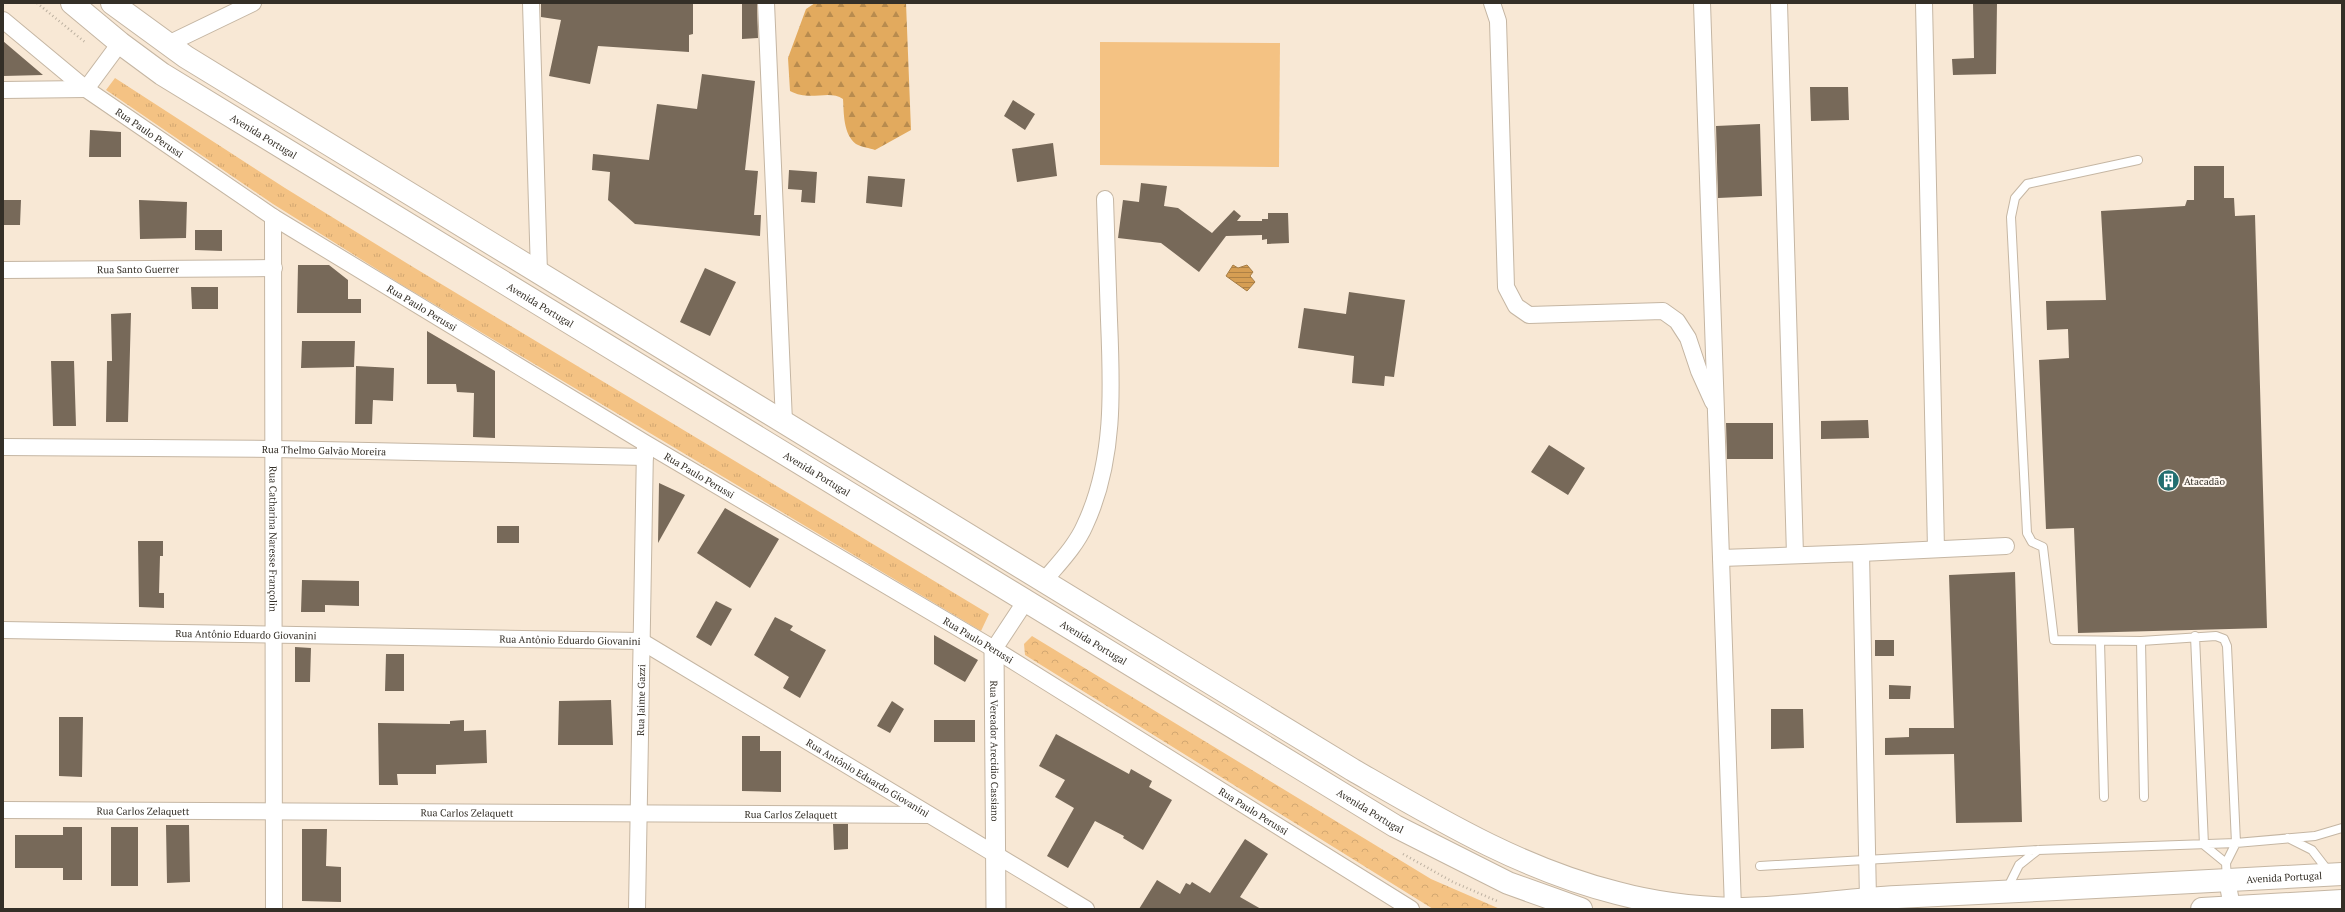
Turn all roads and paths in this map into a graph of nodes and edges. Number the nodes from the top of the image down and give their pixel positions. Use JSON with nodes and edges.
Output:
{"nodes":[{"id":1,"x":72,"y":3,"type":"edge"},
{"id":2,"x":112,"y":3,"type":"edge"},
{"id":3,"x":253,"y":3,"type":"edge"},
{"id":4,"x":531,"y":3,"type":"edge"},
{"id":5,"x":766,"y":3,"type":"edge"},
{"id":6,"x":1492,"y":3,"type":"edge"},
{"id":7,"x":1702,"y":3,"type":"edge"},
{"id":8,"x":1779,"y":3,"type":"edge"},
{"id":9,"x":1924,"y":3,"type":"edge"},
{"id":10,"x":3,"y":20,"type":"edge"},
{"id":11,"x":120,"y":43,"type":"junction"},
{"id":12,"x":168,"y":44,"type":"junction"},
{"id":13,"x":86,"y":89,"type":"junction"},
{"id":14,"x":3,"y":90,"type":"edge"},
{"id":15,"x":2138,"y":160,"type":"dead end"},
{"id":16,"x":1105,"y":199,"type":"dead end"},
{"id":17,"x":273,"y":217,"type":"junction"},
{"id":18,"x":274,"y":268,"type":"junction"},
{"id":19,"x":3,"y":270,"type":"edge"},
{"id":20,"x":539,"y":273,"type":"junction"},
{"id":21,"x":1716,"y":409,"type":"junction"},
{"id":22,"x":784,"y":422,"type":"junction"},
{"id":23,"x":3,"y":447,"type":"edge"},
{"id":24,"x":274,"y":449,"type":"junction"},
{"id":25,"x":645,"y":450,"type":"junction"},
{"id":26,"x":2006,"y":546,"type":"dead end"},
{"id":27,"x":1936,"y":550,"type":"junction"},
{"id":28,"x":1861,"y":553,"type":"junction"},
{"id":29,"x":1795,"y":555,"type":"junction"},
{"id":30,"x":1722,"y":558,"type":"junction"},
{"id":31,"x":1044,"y":581,"type":"junction"},
{"id":32,"x":1025,"y":602,"type":"junction"},
{"id":33,"x":3,"y":630,"type":"edge"},
{"id":34,"x":274,"y":634,"type":"junction"},
{"id":35,"x":2195,"y":636,"type":"junction"},
{"id":36,"x":641,"y":641,"type":"junction"},
{"id":37,"x":2100,"y":641,"type":"junction"},
{"id":38,"x":2141,"y":641,"type":"junction"},
{"id":39,"x":994,"y":649,"type":"junction"},
{"id":40,"x":1299,"y":737,"type":"junction"},
{"id":41,"x":1285,"y":760,"type":"junction"},
{"id":42,"x":1353,"y":770,"type":"junction"},
{"id":43,"x":1339,"y":792,"type":"junction"},
{"id":44,"x":2104,"y":797,"type":"dead end"},
{"id":45,"x":2144,"y":797,"type":"dead end"},
{"id":46,"x":3,"y":810,"type":"edge"},
{"id":47,"x":274,"y":811,"type":"junction"},
{"id":48,"x":638,"y":813,"type":"junction"},
{"id":49,"x":931,"y":814,"type":"junction"},
{"id":50,"x":2342,"y":828,"type":"edge"},
{"id":51,"x":2288,"y":838,"type":"junction"},
{"id":52,"x":2236,"y":843,"type":"junction"},
{"id":53,"x":2204,"y":844,"type":"junction"},
{"id":54,"x":2038,"y":850,"type":"junction"},
{"id":55,"x":995,"y":855,"type":"junction"},
{"id":56,"x":1866,"y":861,"type":"junction"},
{"id":57,"x":1760,"y":866,"type":"dead end"},
{"id":58,"x":2226,"y":872,"type":"junction"},
{"id":59,"x":2336,"y":874,"type":"edge"},
{"id":60,"x":2005,"y":892,"type":"junction"},
{"id":61,"x":1868,"y":898,"type":"junction"},
{"id":62,"x":2342,"y":901,"type":"edge"},
{"id":63,"x":2232,"y":908,"type":"edge"},
{"id":64,"x":274,"y":909,"type":"edge"},
{"id":65,"x":637,"y":909,"type":"edge"},
{"id":66,"x":996,"y":909,"type":"edge"},
{"id":67,"x":1086,"y":909,"type":"edge"},
{"id":68,"x":1411,"y":909,"type":"edge"},
{"id":69,"x":1581,"y":909,"type":"edge"},
{"id":70,"x":1734,"y":909,"type":"edge"},
{"id":71,"x":2202,"y":909,"type":"edge"}],
"edges":[{"from":1,"to":11,"type":"main road","name":"Avenida Portugal"},
{"from":2,"to":12,"type":"main road","name":"Avenida Portugal"},
{"from":3,"to":12,"type":"street"},
{"from":4,"to":20,"type":"street"},
{"from":5,"to":22,"type":"street"},
{"from":6,"to":21,"type":"street"},
{"from":7,"to":21,"type":"street"},
{"from":8,"to":29,"type":"street"},
{"from":9,"to":27,"type":"street"},
{"from":10,"to":13,"type":"street","name":"Rua Paulo Perussi"},
{"from":11,"to":13,"type":"street"},
{"from":11,"to":32,"type":"main road","name":"Avenida Portugal"},
{"from":12,"to":20,"type":"main road","name":"Avenida Portugal"},
{"from":13,"to":14,"type":"street"},
{"from":13,"to":17,"type":"street","name":"Rua Paulo Perussi"},
{"from":15,"to":37,"type":"lane"},
{"from":16,"to":31,"type":"street"},
{"from":17,"to":18,"type":"street","name":"Rua Catharina Naresse Françolin"},
{"from":17,"to":25,"type":"street","name":"Rua Paulo Perussi"},
{"from":18,"to":19,"type":"street","name":"Rua Santo Guerrer"},
{"from":18,"to":24,"type":"street","name":"Rua Catharina Naresse Françolin"},
{"from":20,"to":22,"type":"main road","name":"Avenida Portugal"},
{"from":21,"to":30,"type":"street"},
{"from":22,"to":31,"type":"main road","name":"Avenida Portugal"},
{"from":23,"to":24,"type":"street","name":"Rua Thelmo Galvão Moreira"},
{"from":24,"to":25,"type":"street","name":"Rua Thelmo Galvão Moreira"},
{"from":24,"to":34,"type":"street","name":"Rua Catharina Naresse Françolin"},
{"from":25,"to":36,"type":"street","name":"Rua Jaime Gazzi"},
{"from":25,"to":39,"type":"street","name":"Rua Paulo Perussi"},
{"from":26,"to":27,"type":"street"},
{"from":27,"to":28,"type":"street"},
{"from":28,"to":29,"type":"street"},
{"from":28,"to":56,"type":"street"},
{"from":29,"to":30,"type":"street"},
{"from":30,"to":70,"type":"street"},
{"from":31,"to":40,"type":"main road","name":"Avenida Portugal"},
{"from":32,"to":39,"type":"street"},
{"from":32,"to":41,"type":"main road","name":"Avenida Portugal"},
{"from":33,"to":34,"type":"street","name":"Rua Antônio Eduardo Giovanini"},
{"from":34,"to":36,"type":"street","name":"Rua Antônio Eduardo Giovanini"},
{"from":34,"to":47,"type":"street","name":"Rua Catharina Naresse Françolin"},
{"from":35,"to":38,"type":"lane"},
{"from":35,"to":52,"type":"lane"},
{"from":35,"to":53,"type":"lane"},
{"from":36,"to":48,"type":"street","name":"Rua Jaime Gazzi"},
{"from":36,"to":49,"type":"street","name":"Rua Antônio Eduardo Giovanini"},
{"from":37,"to":38,"type":"lane"},
{"from":37,"to":44,"type":"lane"},
{"from":38,"to":45,"type":"lane"},
{"from":39,"to":55,"type":"street","name":"Rua Vereador Arecidio Cassiano"},
{"from":39,"to":68,"type":"street","name":"Rua Paulo Perussi"},
{"from":40,"to":41,"type":"main road"},
{"from":40,"to":42,"type":"main road","name":"Avenida Portugal"},
{"from":41,"to":43,"type":"main road","name":"Avenida Portugal"},
{"from":42,"to":43,"type":"main road"},
{"from":42,"to":70,"type":"main road","name":"Avenida Portugal"},
{"from":43,"to":69,"type":"main road","name":"Avenida Portugal"},
{"from":46,"to":47,"type":"street","name":"Rua Carlos Zelaquett"},
{"from":47,"to":48,"type":"street","name":"Rua Carlos Zelaquett"},
{"from":47,"to":64,"type":"street","name":"Rua Catharina Naresse Françolin"},
{"from":48,"to":49,"type":"street","name":"Rua Carlos Zelaquett"},
{"from":48,"to":65,"type":"street","name":"Rua Jaime Gazzi"},
{"from":49,"to":55,"type":"street","name":"Rua Antônio Eduardo Giovanini"},
{"from":50,"to":51,"type":"lane"},
{"from":51,"to":52,"type":"lane"},
{"from":51,"to":59,"type":"lane"},
{"from":52,"to":53,"type":"lane"},
{"from":52,"to":58,"type":"lane"},
{"from":53,"to":54,"type":"lane"},
{"from":53,"to":58,"type":"lane"},
{"from":54,"to":56,"type":"lane"},
{"from":54,"to":60,"type":"lane"},
{"from":55,"to":66,"type":"street","name":"Rua Vereador Arecidio Cassiano"},
{"from":55,"to":67,"type":"street","name":"Rua Antônio Eduardo Giovanini"},
{"from":56,"to":57,"type":"lane"},
{"from":56,"to":61,"type":"street"},
{"from":58,"to":59,"type":"main road","name":"Avenida Portugal"},
{"from":58,"to":60,"type":"main road","name":"Avenida Portugal"},
{"from":58,"to":63,"type":"street"},
{"from":60,"to":61,"type":"main road","name":"Avenida Portugal"},
{"from":61,"to":70,"type":"main road","name":"Avenida Portugal"},
{"from":62,"to":63,"type":"main road"},
{"from":63,"to":71,"type":"main road"}]}
